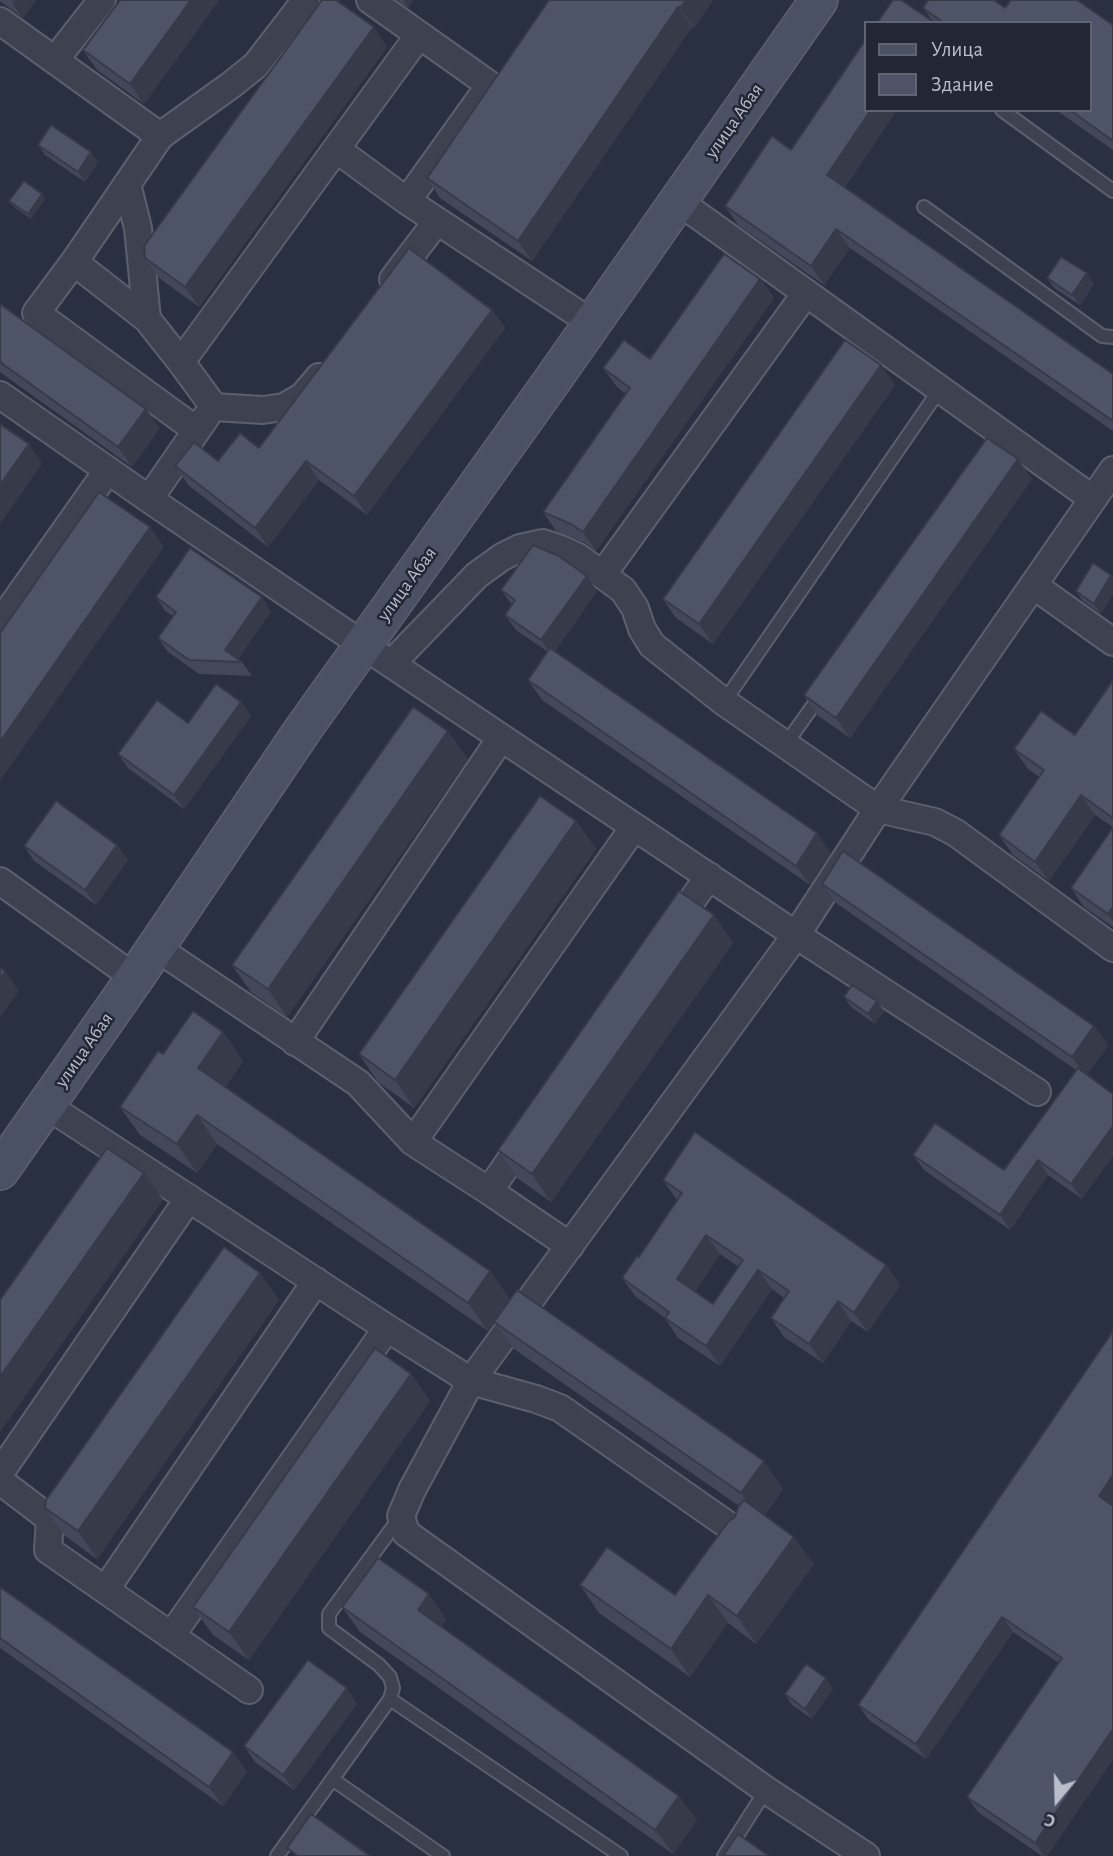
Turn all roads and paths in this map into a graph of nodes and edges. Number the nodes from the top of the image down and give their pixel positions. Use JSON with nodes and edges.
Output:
{"nodes":[{"id":1,"x":102,"y":0,"type":"edge"},
{"id":2,"x":306,"y":0,"type":"edge"},
{"id":3,"x":370,"y":0,"type":"edge"},
{"id":4,"x":819,"y":0,"type":"edge"},
{"id":5,"x":0,"y":21,"type":"edge"},
{"id":6,"x":419,"y":35,"type":"junction"},
{"id":7,"x":55,"y":60,"type":"junction"},
{"id":8,"x":506,"y":64,"type":"edge"},
{"id":9,"x":490,"y":85,"type":"junction"},
{"id":10,"x":1005,"y":112,"type":"edge"},
{"id":11,"x":160,"y":135,"type":"junction"},
{"id":12,"x":335,"y":149,"type":"junction"},
{"id":13,"x":127,"y":184,"type":"junction"},
{"id":14,"x":1113,"y":191,"type":"edge"},
{"id":15,"x":407,"y":201,"type":"junction"},
{"id":16,"x":678,"y":201,"type":"junction"},
{"id":17,"x":924,"y":207,"type":"dead end"},
{"id":18,"x":437,"y":221,"type":"junction"},
{"id":19,"x":74,"y":262,"type":"junction"},
{"id":20,"x":806,"y":293,"type":"junction"},
{"id":21,"x":381,"y":295,"type":"edge"},
{"id":22,"x":147,"y":319,"type":"junction"},
{"id":23,"x":592,"y":323,"type":"junction"},
{"id":24,"x":1113,"y":337,"type":"edge"},
{"id":25,"x":333,"y":358,"type":"edge"},
{"id":26,"x":181,"y":362,"type":"junction"},
{"id":27,"x":940,"y":389,"type":"junction"},
{"id":28,"x":0,"y":395,"type":"edge"},
{"id":29,"x":214,"y":407,"type":"junction"},
{"id":30,"x":196,"y":430,"type":"junction"},
{"id":31,"x":108,"y":470,"type":"junction"},
{"id":32,"x":1113,"y":470,"type":"edge"},
{"id":33,"x":149,"y":499,"type":"junction"},
{"id":34,"x":1093,"y":499,"type":"junction"},
{"id":35,"x":603,"y":574,"type":"junction"},
{"id":36,"x":1033,"y":585,"type":"junction"},
{"id":37,"x":0,"y":624,"type":"edge"},
{"id":38,"x":1113,"y":642,"type":"edge"},
{"id":39,"x":377,"y":654,"type":"junction"},
{"id":40,"x":825,"y":690,"type":"edge"},
{"id":41,"x":724,"y":702,"type":"junction"},
{"id":42,"x":502,"y":738,"type":"junction"},
{"id":43,"x":785,"y":745,"type":"junction"},
{"id":44,"x":567,"y":782,"type":"junction"},
{"id":45,"x":552,"y":804,"type":"edge"},
{"id":46,"x":878,"y":809,"type":"junction"},
{"id":47,"x":634,"y":827,"type":"junction"},
{"id":48,"x":709,"y":876,"type":"junction"},
{"id":49,"x":0,"y":881,"type":"edge"},
{"id":50,"x":796,"y":935,"type":"junction"},
{"id":51,"x":662,"y":944,"type":"edge"},
{"id":52,"x":155,"y":947,"type":"junction"},
{"id":53,"x":1113,"y":948,"type":"edge"},
{"id":54,"x":135,"y":978,"type":"junction"},
{"id":55,"x":295,"y":1042,"type":"junction"},
{"id":56,"x":373,"y":1061,"type":"edge"},
{"id":57,"x":358,"y":1083,"type":"junction"},
{"id":58,"x":1037,"y":1092,"type":"dead end"},
{"id":59,"x":46,"y":1105,"type":"junction"},
{"id":60,"x":544,"y":1112,"type":"edge"},
{"id":61,"x":413,"y":1142,"type":"junction"},
{"id":62,"x":0,"y":1171,"type":"edge"},
{"id":63,"x":489,"y":1191,"type":"junction"},
{"id":64,"x":189,"y":1198,"type":"junction"},
{"id":65,"x":248,"y":1237,"type":"junction"},
{"id":66,"x":570,"y":1246,"type":"junction"},
{"id":67,"x":232,"y":1259,"type":"edge"},
{"id":68,"x":316,"y":1282,"type":"junction"},
{"id":69,"x":387,"y":1328,"type":"junction"},
{"id":70,"x":471,"y":1381,"type":"junction"},
{"id":71,"x":0,"y":1473,"type":"edge"},
{"id":72,"x":0,"y":1481,"type":"edge"},
{"id":73,"x":65,"y":1496,"type":"edge"},
{"id":74,"x":401,"y":1516,"type":"junction"},
{"id":75,"x":50,"y":1519,"type":"junction"},
{"id":76,"x":742,"y":1535,"type":"edge"},
{"id":77,"x":106,"y":1589,"type":"junction"},
{"id":78,"x":171,"y":1636,"type":"junction"},
{"id":79,"x":249,"y":1690,"type":"dead end"},
{"id":80,"x":390,"y":1699,"type":"junction"},
{"id":81,"x":332,"y":1779,"type":"junction"},
{"id":82,"x":766,"y":1790,"type":"junction"},
{"id":83,"x":277,"y":1856,"type":"edge"},
{"id":84,"x":443,"y":1856,"type":"edge"},
{"id":85,"x":621,"y":1856,"type":"edge"},
{"id":86,"x":724,"y":1856,"type":"edge"},
{"id":87,"x":866,"y":1856,"type":"edge"}],
"edges":[{"from":1,"to":7,"type":"street"},
{"from":2,"to":11,"type":"street"},
{"from":3,"to":6,"type":"street"},
{"from":4,"to":16,"type":"street","name":"улица Абая"},
{"from":5,"to":7,"type":"street"},
{"from":6,"to":9,"type":"street"},
{"from":6,"to":12,"type":"street"},
{"from":7,"to":11,"type":"street"},
{"from":8,"to":9,"type":"street"},
{"from":9,"to":15,"type":"street"},
{"from":10,"to":14,"type":"lane"},
{"from":11,"to":13,"type":"street"},
{"from":12,"to":15,"type":"street"},
{"from":12,"to":26,"type":"street"},
{"from":13,"to":19,"type":"street"},
{"from":13,"to":22,"type":"street"},
{"from":15,"to":18,"type":"street"},
{"from":16,"to":20,"type":"street"},
{"from":16,"to":23,"type":"street","name":"улица Абая"},
{"from":17,"to":24,"type":"lane"},
{"from":18,"to":21,"type":"street"},
{"from":18,"to":23,"type":"street"},
{"from":19,"to":22,"type":"street"},
{"from":19,"to":30,"type":"street"},
{"from":20,"to":27,"type":"street"},
{"from":20,"to":35,"type":"street"},
{"from":22,"to":26,"type":"street"},
{"from":23,"to":39,"type":"street","name":"улица Абая"},
{"from":25,"to":29,"type":"street"},
{"from":26,"to":29,"type":"street"},
{"from":27,"to":34,"type":"street"},
{"from":27,"to":41,"type":"lane"},
{"from":28,"to":31,"type":"street"},
{"from":29,"to":30,"type":"street"},
{"from":30,"to":33,"type":"street"},
{"from":31,"to":33,"type":"street"},
{"from":31,"to":37,"type":"street"},
{"from":32,"to":34,"type":"street"},
{"from":33,"to":39,"type":"street"},
{"from":34,"to":36,"type":"street"},
{"from":35,"to":39,"type":"street"},
{"from":35,"to":41,"type":"street"},
{"from":36,"to":38,"type":"street"},
{"from":36,"to":46,"type":"street"},
{"from":39,"to":42,"type":"street"},
{"from":39,"to":52,"type":"street","name":"улица Абая"},
{"from":40,"to":43,"type":"lane"},
{"from":41,"to":43,"type":"street"},
{"from":42,"to":44,"type":"street"},
{"from":42,"to":55,"type":"street"},
{"from":43,"to":46,"type":"street"},
{"from":44,"to":45,"type":"street"},
{"from":44,"to":47,"type":"street"},
{"from":46,"to":50,"type":"street"},
{"from":46,"to":53,"type":"street"},
{"from":47,"to":48,"type":"street"},
{"from":47,"to":61,"type":"street"},
{"from":48,"to":50,"type":"street"},
{"from":48,"to":51,"type":"street"},
{"from":49,"to":54,"type":"street"},
{"from":50,"to":58,"type":"street"},
{"from":50,"to":66,"type":"street"},
{"from":52,"to":54,"type":"street","name":"улица Абая"},
{"from":52,"to":55,"type":"street"},
{"from":54,"to":59,"type":"street","name":"улица Абая"},
{"from":55,"to":57,"type":"street"},
{"from":56,"to":57,"type":"street"},
{"from":57,"to":61,"type":"street"},
{"from":59,"to":62,"type":"street","name":"улица Абая"},
{"from":59,"to":64,"type":"street"},
{"from":60,"to":63,"type":"street"},
{"from":61,"to":63,"type":"street"},
{"from":63,"to":66,"type":"street"},
{"from":64,"to":65,"type":"street"},
{"from":64,"to":71,"type":"street"},
{"from":65,"to":67,"type":"street"},
{"from":65,"to":68,"type":"street"},
{"from":66,"to":70,"type":"street"},
{"from":68,"to":69,"type":"street"},
{"from":68,"to":77,"type":"street"},
{"from":69,"to":70,"type":"street"},
{"from":69,"to":78,"type":"street"},
{"from":70,"to":74,"type":"street"},
{"from":70,"to":76,"type":"street"},
{"from":72,"to":75,"type":"street"},
{"from":73,"to":75,"type":"street"},
{"from":74,"to":80,"type":"lane"},
{"from":74,"to":82,"type":"street"},
{"from":75,"to":77,"type":"street"},
{"from":77,"to":78,"type":"street"},
{"from":78,"to":79,"type":"street"},
{"from":80,"to":81,"type":"lane"},
{"from":80,"to":85,"type":"lane"},
{"from":81,"to":83,"type":"lane"},
{"from":81,"to":84,"type":"lane"},
{"from":82,"to":86,"type":"lane"},
{"from":82,"to":87,"type":"street"}]}
